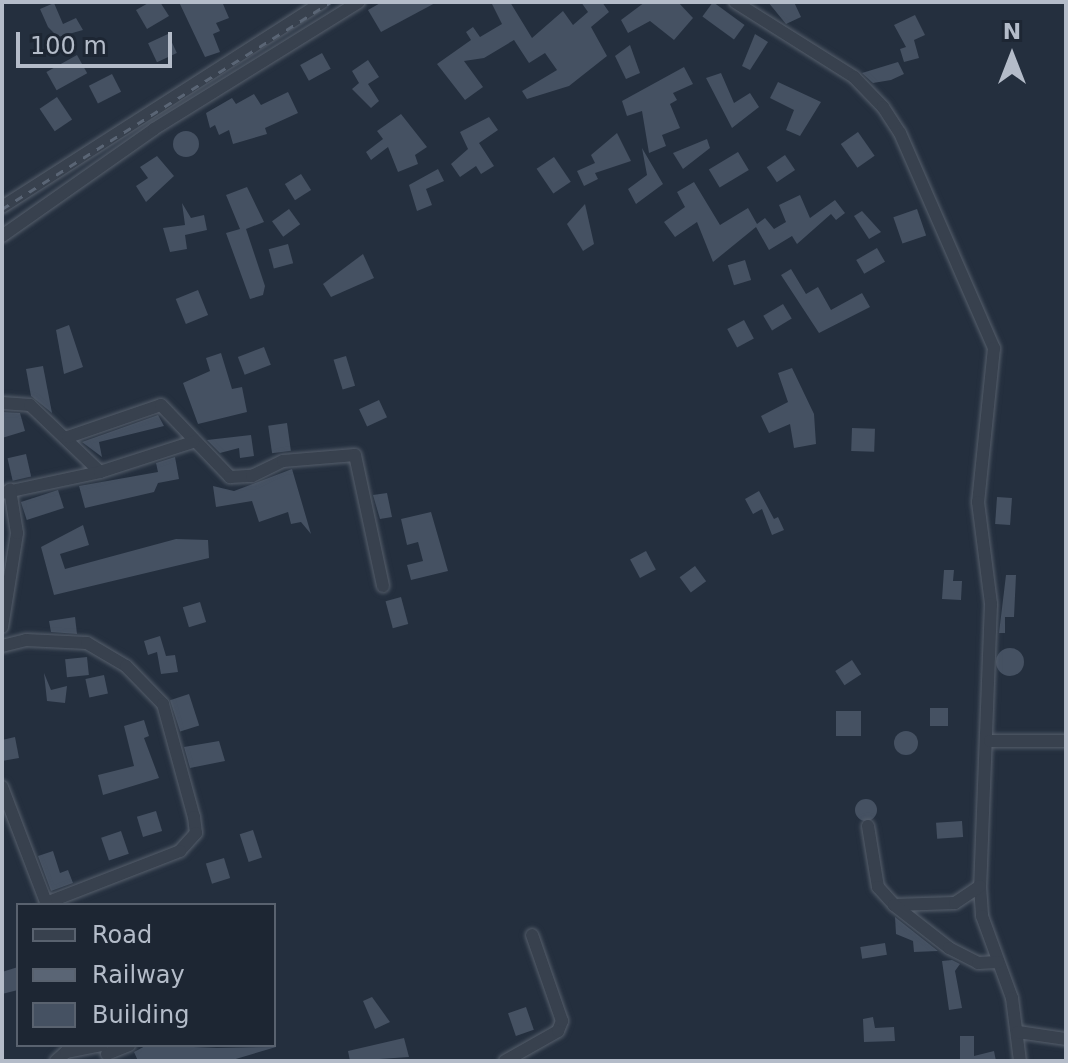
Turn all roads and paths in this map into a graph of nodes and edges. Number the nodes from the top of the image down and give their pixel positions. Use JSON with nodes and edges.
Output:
{"nodes":[{"id":1,"x":322,"y":2,"type":"edge"},
{"id":2,"x":359,"y":2,"type":"edge"},
{"id":3,"x":735,"y":2,"type":"edge"},
{"id":4,"x":2,"y":207,"type":"edge"},
{"id":5,"x":2,"y":236,"type":"edge"},
{"id":6,"x":2,"y":403,"type":"edge"},
{"id":7,"x":68,"y":437,"type":"junction"},
{"id":8,"x":193,"y":442,"type":"junction"},
{"id":9,"x":100,"y":472,"type":"junction"},
{"id":10,"x":6,"y":492,"type":"edge"},
{"id":11,"x":383,"y":586,"type":"dead end"},
{"id":12,"x":2,"y":627,"type":"edge"},
{"id":13,"x":2,"y":646,"type":"edge"},
{"id":14,"x":990,"y":741,"type":"junction"},
{"id":15,"x":1066,"y":741,"type":"edge"},
{"id":16,"x":2,"y":787,"type":"edge"},
{"id":17,"x":868,"y":826,"type":"dead end"},
{"id":18,"x":980,"y":886,"type":"junction"},
{"id":19,"x":46,"y":903,"type":"edge"},
{"id":20,"x":49,"y":903,"type":"edge"},
{"id":21,"x":955,"y":903,"type":"junction"},
{"id":22,"x":894,"y":905,"type":"junction"},
{"id":23,"x":982,"y":916,"type":"junction"},
{"id":24,"x":532,"y":935,"type":"dead end"},
{"id":25,"x":998,"y":962,"type":"junction"},
{"id":26,"x":1018,"y":1032,"type":"junction"},
{"id":27,"x":1066,"y":1039,"type":"edge"},
{"id":28,"x":105,"y":1051,"type":"edge"},
{"id":29,"x":56,"y":1061,"type":"edge"},
{"id":30,"x":505,"y":1061,"type":"edge"},
{"id":31,"x":1020,"y":1061,"type":"edge"}],
"edges":[{"from":1,"to":4,"type":"street"},
{"from":2,"to":5,"type":"street"},
{"from":3,"to":14,"type":"street"},
{"from":6,"to":7,"type":"street"},
{"from":7,"to":8,"type":"street"},
{"from":7,"to":9,"type":"street"},
{"from":8,"to":9,"type":"street"},
{"from":8,"to":11,"type":"street"},
{"from":9,"to":10,"type":"street"},
{"from":10,"to":12,"type":"street"},
{"from":13,"to":20,"type":"street"},
{"from":14,"to":15,"type":"street"},
{"from":14,"to":18,"type":"street"},
{"from":16,"to":19,"type":"street"},
{"from":17,"to":22,"type":"street"},
{"from":18,"to":21,"type":"street"},
{"from":18,"to":23,"type":"street"},
{"from":21,"to":22,"type":"street"},
{"from":21,"to":23,"type":"street"},
{"from":22,"to":25,"type":"street"},
{"from":23,"to":25,"type":"street"},
{"from":24,"to":30,"type":"street"},
{"from":25,"to":26,"type":"street"},
{"from":26,"to":27,"type":"street"},
{"from":26,"to":31,"type":"street"},
{"from":28,"to":29,"type":"street"}]}
